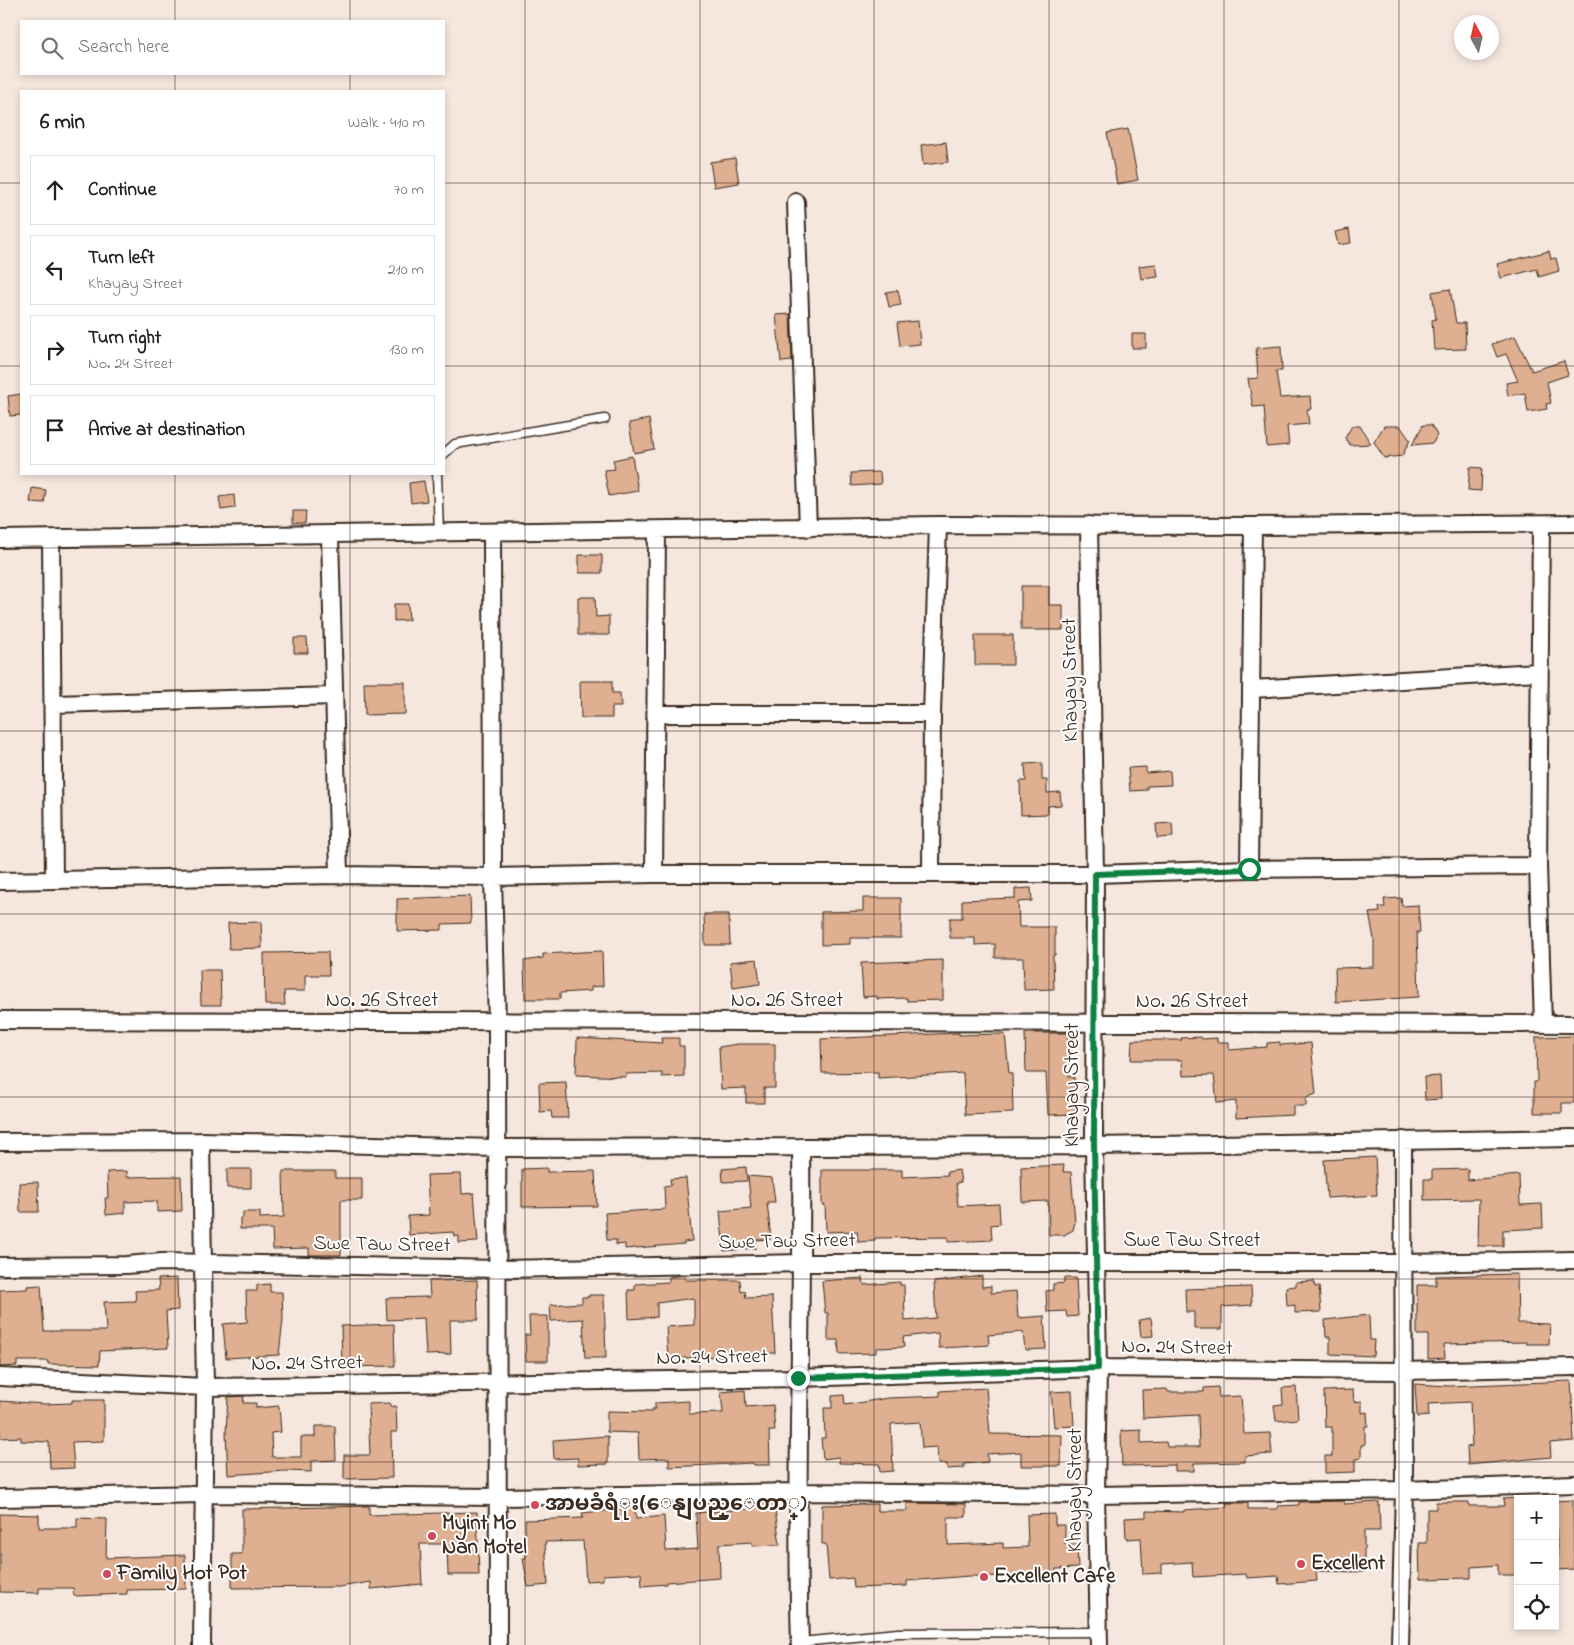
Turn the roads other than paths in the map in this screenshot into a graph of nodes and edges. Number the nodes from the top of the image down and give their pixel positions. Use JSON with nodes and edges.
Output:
{"nodes":[{"id":1,"x":796,"y":202,"type":"dead end"},
{"id":2,"x":605,"y":419,"type":"dead end"},
{"id":3,"x":445,"y":453,"type":"edge"},
{"id":4,"x":437,"y":475,"type":"edge"},
{"id":5,"x":1574,"y":523,"type":"edge"},
{"id":6,"x":1541,"y":524,"type":"junction"},
{"id":7,"x":938,"y":525,"type":"junction"},
{"id":8,"x":1089,"y":525,"type":"junction"},
{"id":9,"x":1253,"y":526,"type":"junction"},
{"id":10,"x":808,"y":528,"type":"junction"},
{"id":11,"x":657,"y":531,"type":"junction"},
{"id":12,"x":492,"y":533,"type":"junction"},
{"id":13,"x":440,"y":534,"type":"junction"},
{"id":14,"x":330,"y":536,"type":"junction"},
{"id":15,"x":0,"y":539,"type":"edge"},
{"id":16,"x":51,"y":539,"type":"junction"},
{"id":17,"x":1538,"y":672,"type":"junction"},
{"id":18,"x":1251,"y":688,"type":"junction"},
{"id":19,"x":334,"y":696,"type":"junction"},
{"id":20,"x":54,"y":704,"type":"junction"},
{"id":21,"x":657,"y":714,"type":"junction"},
{"id":22,"x":932,"y":714,"type":"junction"},
{"id":23,"x":1538,"y":866,"type":"junction"},
{"id":24,"x":1249,"y":869,"type":"junction"},
{"id":25,"x":931,"y":873,"type":"junction"},
{"id":26,"x":654,"y":874,"type":"junction"},
{"id":27,"x":1095,"y":874,"type":"junction"},
{"id":28,"x":339,"y":875,"type":"junction"},
{"id":29,"x":493,"y":877,"type":"junction"},
{"id":30,"x":54,"y":879,"type":"junction"},
{"id":31,"x":0,"y":880,"type":"edge"},
{"id":32,"x":0,"y":1020,"type":"edge"},
{"id":33,"x":497,"y":1022,"type":"junction"},
{"id":34,"x":1094,"y":1023,"type":"junction"},
{"id":35,"x":1543,"y":1024,"type":"junction"},
{"id":36,"x":1574,"y":1024,"type":"edge"},
{"id":37,"x":1574,"y":1138,"type":"edge"},
{"id":38,"x":1403,"y":1140,"type":"junction"},
{"id":39,"x":201,"y":1141,"type":"junction"},
{"id":40,"x":0,"y":1142,"type":"edge"},
{"id":41,"x":1094,"y":1146,"type":"junction"},
{"id":42,"x":800,"y":1147,"type":"junction"},
{"id":43,"x":497,"y":1148,"type":"junction"},
{"id":44,"x":1574,"y":1260,"type":"edge"},
{"id":45,"x":1096,"y":1262,"type":"junction"},
{"id":46,"x":204,"y":1263,"type":"junction"},
{"id":47,"x":802,"y":1263,"type":"junction"},
{"id":48,"x":1403,"y":1264,"type":"junction"},
{"id":49,"x":0,"y":1266,"type":"edge"},
{"id":50,"x":498,"y":1269,"type":"junction"},
{"id":51,"x":1098,"y":1368,"type":"junction"},
{"id":52,"x":1574,"y":1368,"type":"edge"},
{"id":53,"x":1403,"y":1371,"type":"junction"},
{"id":54,"x":0,"y":1377,"type":"edge"},
{"id":55,"x":798,"y":1378,"type":"junction"},
{"id":56,"x":498,"y":1383,"type":"junction"},
{"id":57,"x":206,"y":1387,"type":"junction"},
{"id":58,"x":1574,"y":1484,"type":"edge"},
{"id":59,"x":1404,"y":1490,"type":"junction"},
{"id":60,"x":800,"y":1492,"type":"junction"},
{"id":61,"x":205,"y":1494,"type":"junction"},
{"id":62,"x":1096,"y":1495,"type":"junction"},
{"id":63,"x":497,"y":1496,"type":"junction"},
{"id":64,"x":0,"y":1498,"type":"edge"},
{"id":65,"x":1099,"y":1639,"type":"edge"},
{"id":66,"x":800,"y":1644,"type":"edge"},
{"id":67,"x":202,"y":1645,"type":"edge"},
{"id":68,"x":498,"y":1645,"type":"edge"},
{"id":69,"x":1400,"y":1645,"type":"edge"}],
"edges":[{"from":1,"to":10,"type":"street"},
{"from":2,"to":3,"type":"lane"},
{"from":4,"to":13,"type":"lane"},
{"from":5,"to":6,"type":"street"},
{"from":6,"to":9,"type":"street"},
{"from":6,"to":17,"type":"street"},
{"from":7,"to":8,"type":"street"},
{"from":7,"to":10,"type":"street"},
{"from":7,"to":22,"type":"street"},
{"from":8,"to":9,"type":"street"},
{"from":8,"to":27,"type":"street","name":"Khayay Street"},
{"from":9,"to":18,"type":"street"},
{"from":10,"to":11,"type":"street"},
{"from":11,"to":12,"type":"street"},
{"from":11,"to":21,"type":"street"},
{"from":12,"to":13,"type":"street"},
{"from":12,"to":29,"type":"street"},
{"from":13,"to":14,"type":"street"},
{"from":14,"to":16,"type":"street"},
{"from":14,"to":19,"type":"street"},
{"from":15,"to":16,"type":"street"},
{"from":16,"to":20,"type":"street"},
{"from":17,"to":18,"type":"street"},
{"from":17,"to":23,"type":"street"},
{"from":18,"to":24,"type":"street"},
{"from":19,"to":20,"type":"street"},
{"from":19,"to":28,"type":"street"},
{"from":20,"to":30,"type":"street"},
{"from":21,"to":22,"type":"street"},
{"from":21,"to":26,"type":"street"},
{"from":22,"to":25,"type":"street"},
{"from":23,"to":24,"type":"street"},
{"from":23,"to":35,"type":"street"},
{"from":24,"to":27,"type":"street"},
{"from":25,"to":26,"type":"street"},
{"from":25,"to":27,"type":"street"},
{"from":26,"to":29,"type":"street"},
{"from":27,"to":34,"type":"street","name":"Khayay Street"},
{"from":28,"to":29,"type":"street"},
{"from":28,"to":30,"type":"street"},
{"from":29,"to":33,"type":"street"},
{"from":30,"to":31,"type":"street"},
{"from":32,"to":33,"type":"street","name":"No. 26 Street"},
{"from":33,"to":34,"type":"street","name":"No. 26 Street"},
{"from":33,"to":43,"type":"street"},
{"from":34,"to":35,"type":"street","name":"No. 26 Street"},
{"from":34,"to":41,"type":"street","name":"Khayay Street"},
{"from":35,"to":36,"type":"street","name":"No. 26 Street"},
{"from":37,"to":38,"type":"street"},
{"from":38,"to":41,"type":"street"},
{"from":38,"to":48,"type":"street"},
{"from":39,"to":40,"type":"street"},
{"from":39,"to":43,"type":"street"},
{"from":39,"to":46,"type":"street"},
{"from":41,"to":42,"type":"street"},
{"from":41,"to":45,"type":"street","name":"Khayay Street"},
{"from":42,"to":43,"type":"street"},
{"from":42,"to":47,"type":"street"},
{"from":43,"to":50,"type":"street"},
{"from":44,"to":48,"type":"street","name":"Swe Taw Street"},
{"from":45,"to":47,"type":"street","name":"Swe Taw Street"},
{"from":45,"to":48,"type":"street","name":"Swe Taw Street"},
{"from":45,"to":51,"type":"street","name":"Khayay Street"},
{"from":46,"to":49,"type":"street","name":"Swe Taw Street"},
{"from":46,"to":50,"type":"street","name":"Swe Taw Street"},
{"from":46,"to":57,"type":"street"},
{"from":47,"to":50,"type":"street","name":"Swe Taw Street"},
{"from":47,"to":55,"type":"street"},
{"from":48,"to":53,"type":"street"},
{"from":50,"to":56,"type":"street"},
{"from":51,"to":53,"type":"street","name":"No. 24 Street"},
{"from":51,"to":55,"type":"street","name":"No. 24 Street"},
{"from":51,"to":62,"type":"street","name":"Khayay Street"},
{"from":52,"to":53,"type":"street","name":"No. 24 Street"},
{"from":53,"to":59,"type":"street"},
{"from":54,"to":57,"type":"street","name":"No. 24 Street"},
{"from":55,"to":56,"type":"street","name":"No. 24 Street"},
{"from":55,"to":60,"type":"street"},
{"from":56,"to":57,"type":"street","name":"No. 24 Street"},
{"from":56,"to":63,"type":"street"},
{"from":57,"to":61,"type":"street"},
{"from":58,"to":59,"type":"street"},
{"from":59,"to":62,"type":"street"},
{"from":59,"to":69,"type":"street"},
{"from":60,"to":62,"type":"street"},
{"from":60,"to":63,"type":"street"},
{"from":60,"to":66,"type":"street"},
{"from":61,"to":63,"type":"street"},
{"from":61,"to":64,"type":"street"},
{"from":61,"to":67,"type":"street"},
{"from":62,"to":65,"type":"street","name":"Khayay Street"},
{"from":63,"to":68,"type":"street"},
{"from":65,"to":66,"type":"lane"}]}
